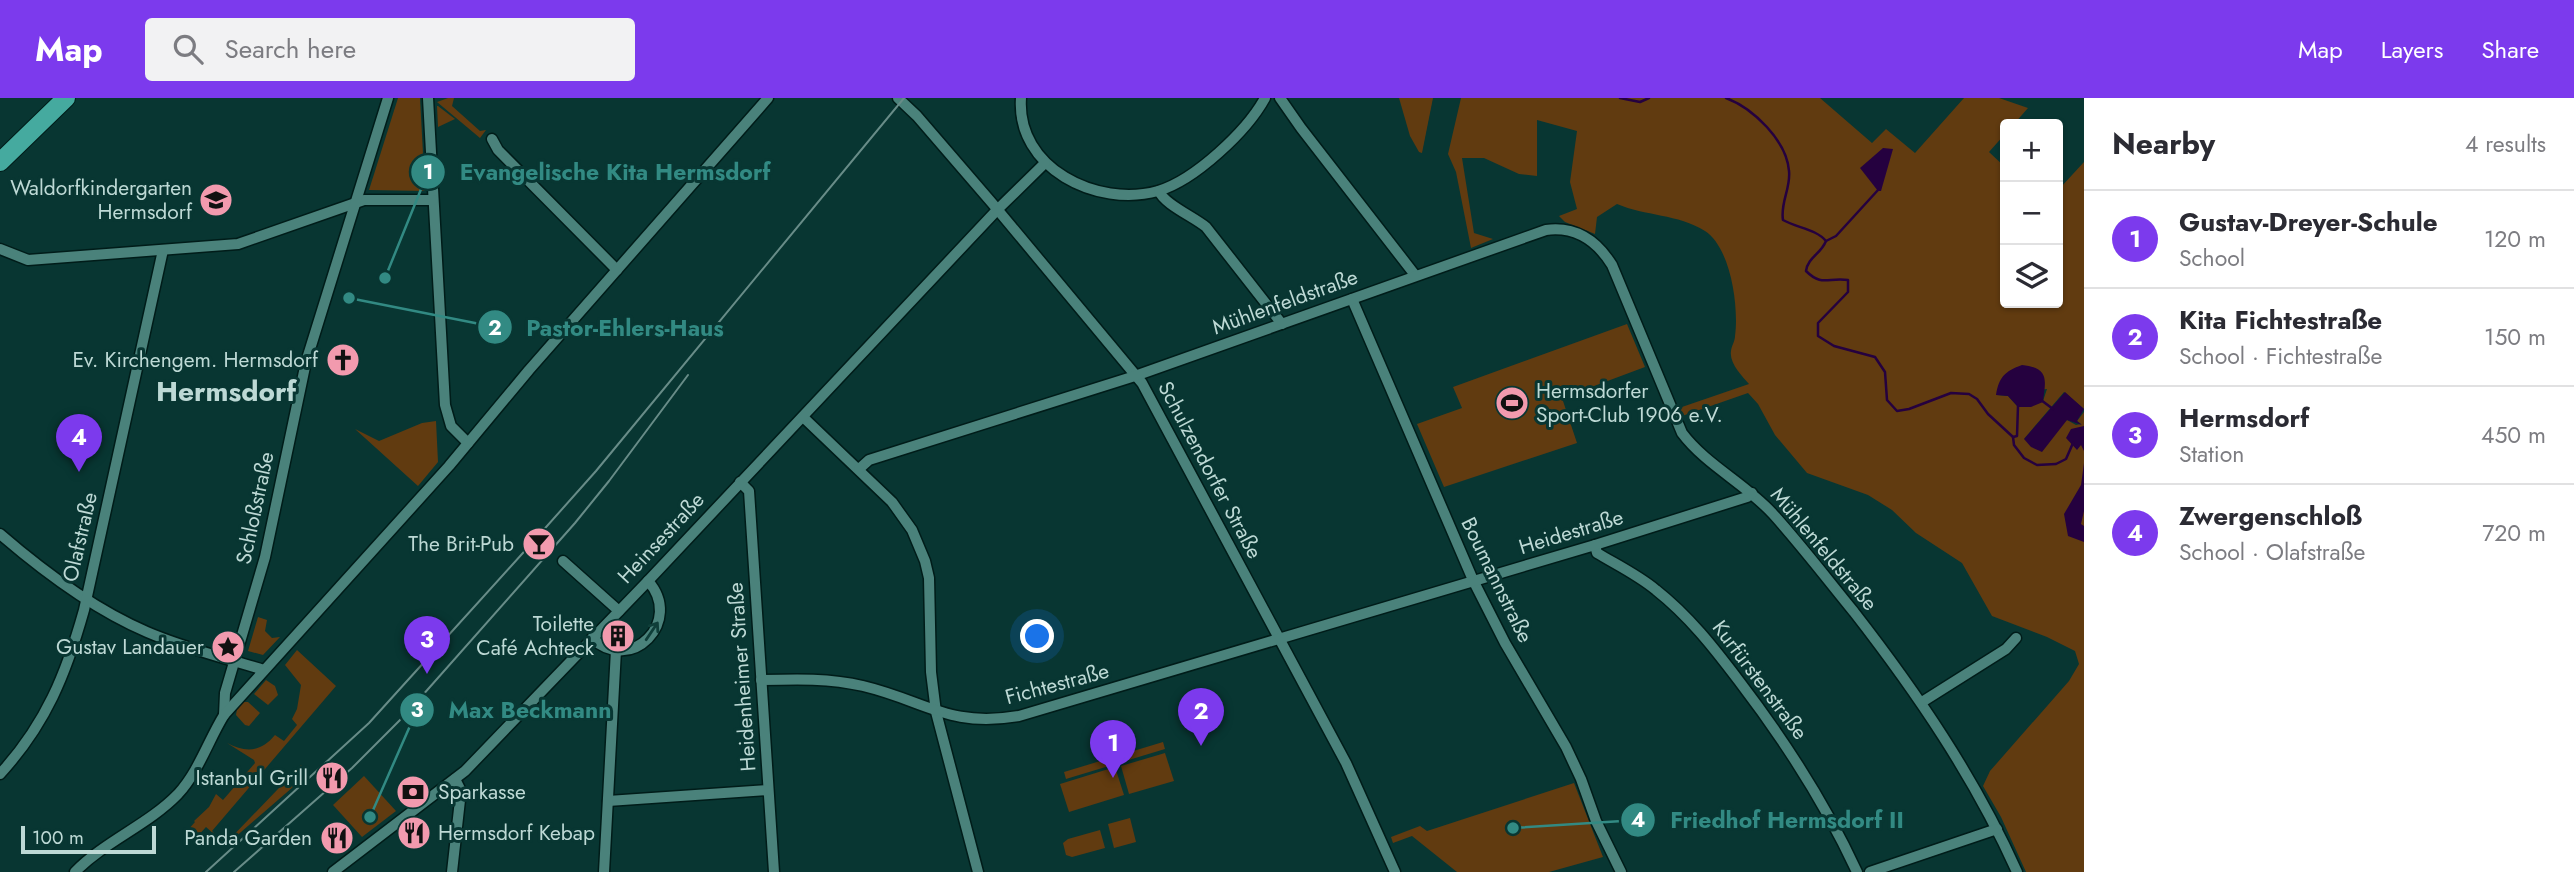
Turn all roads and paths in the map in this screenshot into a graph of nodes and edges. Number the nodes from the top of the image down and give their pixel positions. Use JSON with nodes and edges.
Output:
{"nodes":[{"id":1,"x":66,"y":98,"type":"edge"},
{"id":2,"x":388,"y":98,"type":"edge"},
{"id":3,"x":428,"y":98,"type":"edge"},
{"id":4,"x":768,"y":98,"type":"edge"},
{"id":5,"x":898,"y":98,"type":"edge"},
{"id":6,"x":1021,"y":98,"type":"edge"},
{"id":7,"x":1265,"y":98,"type":"edge"},
{"id":8,"x":1280,"y":98,"type":"edge"},
{"id":9,"x":492,"y":139,"type":"dead end"},
{"id":10,"x":0,"y":162,"type":"edge"},
{"id":11,"x":1045,"y":163,"type":"junction"},
{"id":12,"x":1159,"y":191,"type":"junction"},
{"id":13,"x":433,"y":201,"type":"junction"},
{"id":14,"x":355,"y":203,"type":"junction"},
{"id":15,"x":998,"y":210,"type":"junction"},
{"id":16,"x":0,"y":248,"type":"edge"},
{"id":17,"x":163,"y":250,"type":"junction"},
{"id":18,"x":617,"y":270,"type":"junction"},
{"id":19,"x":1415,"y":275,"type":"junction"},
{"id":20,"x":1352,"y":299,"type":"junction"},
{"id":21,"x":1282,"y":324,"type":"junction"},
{"id":22,"x":1135,"y":376,"type":"junction"},
{"id":23,"x":803,"y":417,"type":"junction"},
{"id":24,"x":468,"y":443,"type":"junction"},
{"id":25,"x":859,"y":469,"type":"junction"},
{"id":26,"x":740,"y":482,"type":"junction"},
{"id":27,"x":1752,"y":493,"type":"junction"},
{"id":28,"x":0,"y":534,"type":"edge"},
{"id":29,"x":1595,"y":545,"type":"junction"},
{"id":30,"x":563,"y":561,"type":"dead end"},
{"id":31,"x":1472,"y":580,"type":"junction"},
{"id":32,"x":648,"y":581,"type":"junction"},
{"id":33,"x":86,"y":599,"type":"junction"},
{"id":34,"x":619,"y":611,"type":"junction"},
{"id":35,"x":592,"y":638,"type":"junction"},
{"id":36,"x":2016,"y":638,"type":"dead end"},
{"id":37,"x":1279,"y":639,"type":"junction"},
{"id":38,"x":616,"y":650,"type":"junction"},
{"id":39,"x":234,"y":661,"type":"junction"},
{"id":40,"x":264,"y":670,"type":"junction"},
{"id":41,"x":761,"y":680,"type":"junction"},
{"id":42,"x":1922,"y":702,"type":"junction"},
{"id":43,"x":936,"y":712,"type":"junction"},
{"id":44,"x":223,"y":715,"type":"junction"},
{"id":45,"x":0,"y":774,"type":"edge"},
{"id":46,"x":455,"y":779,"type":"junction"},
{"id":47,"x":768,"y":790,"type":"junction"},
{"id":48,"x":608,"y":801,"type":"junction"},
{"id":49,"x":1997,"y":829,"type":"junction"},
{"id":50,"x":75,"y":872,"type":"edge"},
{"id":51,"x":333,"y":872,"type":"edge"},
{"id":52,"x":452,"y":872,"type":"edge"},
{"id":53,"x":604,"y":872,"type":"edge"},
{"id":54,"x":774,"y":872,"type":"edge"},
{"id":55,"x":978,"y":872,"type":"edge"},
{"id":56,"x":1395,"y":872,"type":"edge"},
{"id":57,"x":1621,"y":872,"type":"edge"},
{"id":58,"x":1857,"y":872,"type":"edge"},
{"id":59,"x":1870,"y":872,"type":"edge"},
{"id":60,"x":2017,"y":872,"type":"edge"}],
"edges":[{"from":1,"to":10,"type":"main road"},
{"from":2,"to":14,"type":"street","name":"Schloßstraße"},
{"from":3,"to":13,"type":"street"},
{"from":4,"to":18,"type":"street"},
{"from":5,"to":15,"type":"street","name":"Schulzendorfer Straße"},
{"from":6,"to":11,"type":"street"},
{"from":7,"to":12,"type":"street"},
{"from":8,"to":19,"type":"street"},
{"from":9,"to":18,"type":"street"},
{"from":11,"to":12,"type":"street"},
{"from":11,"to":15,"type":"street","name":"Heinsestraße"},
{"from":12,"to":21,"type":"street"},
{"from":13,"to":14,"type":"street"},
{"from":13,"to":24,"type":"street"},
{"from":14,"to":17,"type":"street"},
{"from":14,"to":39,"type":"street","name":"Schloßstraße"},
{"from":15,"to":22,"type":"street","name":"Schulzendorfer Straße"},
{"from":15,"to":23,"type":"street","name":"Heinsestraße"},
{"from":16,"to":17,"type":"street"},
{"from":17,"to":33,"type":"street","name":"Olafstraße"},
{"from":18,"to":24,"type":"street"},
{"from":19,"to":20,"type":"street","name":"Mühlenfeldstraße"},
{"from":19,"to":27,"type":"street","name":"Mühlenfeldstraße"},
{"from":20,"to":21,"type":"street","name":"Mühlenfeldstraße"},
{"from":20,"to":31,"type":"street","name":"Boumannstraße"},
{"from":21,"to":22,"type":"street","name":"Mühlenfeldstraße"},
{"from":22,"to":25,"type":"street","name":"Mühlenfeldstraße"},
{"from":22,"to":37,"type":"street","name":"Schulzendorfer Straße"},
{"from":23,"to":25,"type":"street"},
{"from":23,"to":26,"type":"street","name":"Heinsestraße"},
{"from":24,"to":40,"type":"street"},
{"from":25,"to":43,"type":"street"},
{"from":26,"to":32,"type":"street","name":"Heinsestraße"},
{"from":26,"to":41,"type":"street","name":"Heidenheimer Straße"},
{"from":27,"to":29,"type":"street","name":"Heidestraße"},
{"from":27,"to":42,"type":"street","name":"Mühlenfeldstraße"},
{"from":28,"to":33,"type":"street"},
{"from":29,"to":31,"type":"street","name":"Heidestraße"},
{"from":29,"to":58,"type":"street","name":"Kurfürstenstraße"},
{"from":30,"to":34,"type":"street"},
{"from":31,"to":37,"type":"street","name":"Heidestraße"},
{"from":31,"to":57,"type":"street","name":"Boumannstraße"},
{"from":32,"to":34,"type":"street","name":"Heinsestraße"},
{"from":38,"to":32,"type":"street","one_way":true},
{"from":33,"to":39,"type":"street"},
{"from":33,"to":45,"type":"street","name":"Olafstraße"},
{"from":34,"to":35,"type":"street","name":"Heinsestraße"},
{"from":35,"to":38,"type":"street"},
{"from":35,"to":46,"type":"street","name":"Heinsestraße"},
{"from":36,"to":42,"type":"street"},
{"from":37,"to":43,"type":"street","name":"Fichtestraße"},
{"from":37,"to":56,"type":"street","name":"Schulzendorfer Straße"},
{"from":38,"to":48,"type":"street"},
{"from":39,"to":40,"type":"street"},
{"from":39,"to":44,"type":"street","name":"Schloßstraße"},
{"from":40,"to":44,"type":"street"},
{"from":41,"to":43,"type":"street","name":"Fichtestraße"},
{"from":41,"to":47,"type":"street","name":"Heidenheimer Straße"},
{"from":42,"to":49,"type":"street","name":"Mühlenfeldstraße"},
{"from":43,"to":55,"type":"street"},
{"from":44,"to":50,"type":"street","name":"Schloßstraße"},
{"from":46,"to":51,"type":"street","name":"Heinsestraße"},
{"from":46,"to":52,"type":"street"},
{"from":47,"to":48,"type":"street"},
{"from":47,"to":54,"type":"street","name":"Heidenheimer Straße"},
{"from":48,"to":53,"type":"street"},
{"from":49,"to":59,"type":"street"},
{"from":49,"to":60,"type":"street","name":"Mühlenfeldstraße"}]}
